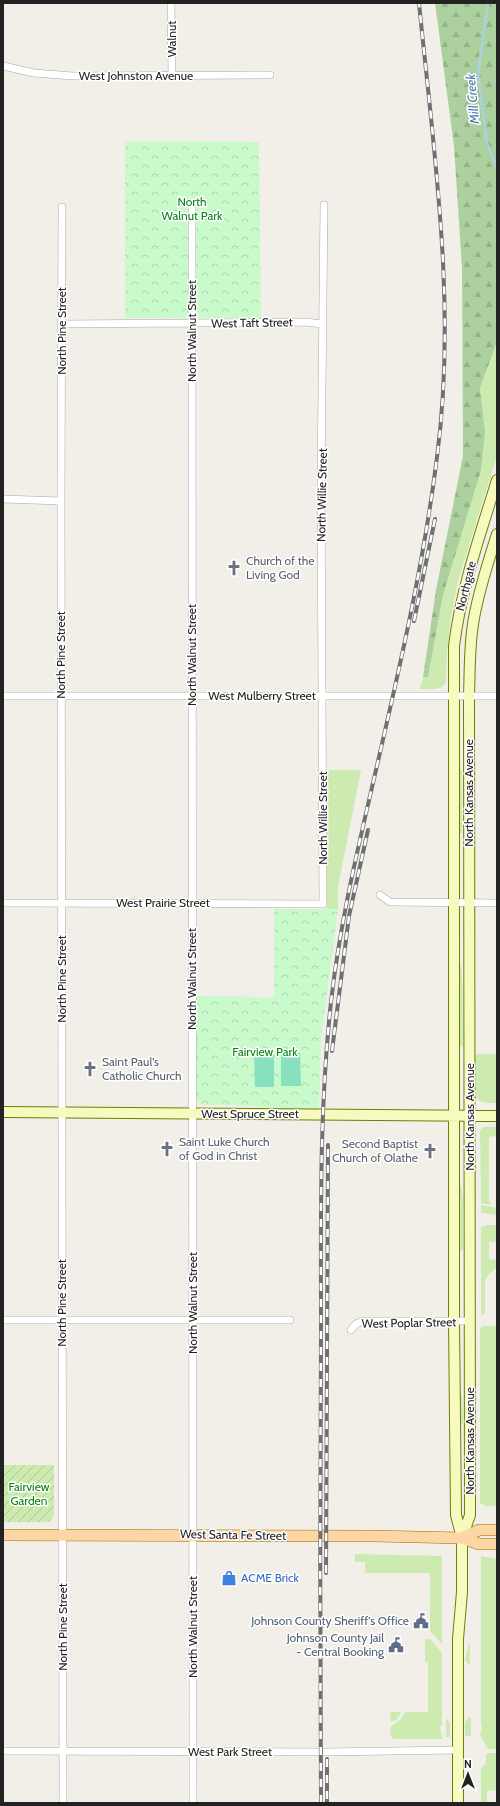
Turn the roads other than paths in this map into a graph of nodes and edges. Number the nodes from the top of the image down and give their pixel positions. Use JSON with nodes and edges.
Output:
{"nodes":[{"id":1,"x":172,"y":3,"type":"edge"},
{"id":2,"x":3,"y":66,"type":"edge"},
{"id":3,"x":270,"y":75,"type":"dead end"},
{"id":4,"x":172,"y":76,"type":"junction"},
{"id":5,"x":324,"y":205,"type":"dead end"},
{"id":6,"x":62,"y":207,"type":"dead end"},
{"id":7,"x":192,"y":207,"type":"dead end"},
{"id":8,"x":192,"y":323,"type":"junction"},
{"id":9,"x":62,"y":324,"type":"junction"},
{"id":10,"x":322,"y":324,"type":"junction"},
{"id":11,"x":497,"y":480,"type":"edge"},
{"id":12,"x":3,"y":499,"type":"edge"},
{"id":13,"x":61,"y":501,"type":"junction"},
{"id":14,"x":497,"y":534,"type":"edge"},
{"id":15,"x":3,"y":696,"type":"edge"},
{"id":16,"x":61,"y":696,"type":"junction"},
{"id":17,"x":192,"y":696,"type":"junction"},
{"id":18,"x":322,"y":696,"type":"junction"},
{"id":19,"x":453,"y":696,"type":"junction"},
{"id":20,"x":469,"y":696,"type":"junction"},
{"id":21,"x":497,"y":696,"type":"edge"},
{"id":22,"x":380,"y":895,"type":"dead end"},
{"id":23,"x":469,"y":902,"type":"junction"},
{"id":24,"x":3,"y":903,"type":"edge"},
{"id":25,"x":62,"y":903,"type":"junction"},
{"id":26,"x":453,"y":903,"type":"junction"},
{"id":27,"x":497,"y":903,"type":"edge"},
{"id":28,"x":192,"y":904,"type":"junction"},
{"id":29,"x":323,"y":904,"type":"joint"},
{"id":30,"x":3,"y":1112,"type":"edge"},
{"id":31,"x":62,"y":1112,"type":"junction"},
{"id":32,"x":192,"y":1114,"type":"junction"},
{"id":33,"x":453,"y":1116,"type":"junction"},
{"id":34,"x":470,"y":1116,"type":"junction"},
{"id":35,"x":497,"y":1116,"type":"edge"},
{"id":36,"x":3,"y":1320,"type":"edge"},
{"id":37,"x":62,"y":1320,"type":"junction"},
{"id":38,"x":193,"y":1320,"type":"junction"},
{"id":39,"x":290,"y":1320,"type":"dead end"},
{"id":40,"x":454,"y":1322,"type":"junction"},
{"id":41,"x":470,"y":1322,"type":"junction"},
{"id":42,"x":351,"y":1330,"type":"dead end"},
{"id":43,"x":497,"y":1530,"type":"edge"},
{"id":44,"x":193,"y":1534,"type":"junction"},
{"id":45,"x":3,"y":1535,"type":"edge"},
{"id":46,"x":62,"y":1535,"type":"junction"},
{"id":47,"x":462,"y":1538,"type":"junction"},
{"id":48,"x":497,"y":1544,"type":"edge"},
{"id":49,"x":458,"y":1750,"type":"junction"},
{"id":50,"x":3,"y":1751,"type":"edge"},
{"id":51,"x":63,"y":1751,"type":"junction"},
{"id":52,"x":193,"y":1751,"type":"junction"},
{"id":53,"x":63,"y":1803,"type":"edge"},
{"id":54,"x":193,"y":1803,"type":"edge"},
{"id":55,"x":458,"y":1803,"type":"edge"}],
"edges":[{"from":1,"to":4,"type":"street","name":"Walnut"},
{"from":2,"to":4,"type":"street","name":"West Johnston Avenue"},
{"from":3,"to":4,"type":"street","name":"West Johnston Avenue"},
{"from":5,"to":10,"type":"street","name":"North Willie Street"},
{"from":6,"to":9,"type":"street","name":"North Pine Street"},
{"from":7,"to":8,"type":"street","name":"North Walnut Street"},
{"from":8,"to":9,"type":"street","name":"West Taft Street"},
{"from":8,"to":10,"type":"street","name":"West Taft Street"},
{"from":8,"to":17,"type":"street","name":"North Walnut Street"},
{"from":9,"to":13,"type":"street","name":"North Pine Street"},
{"from":10,"to":18,"type":"street","name":"North Willie Street"},
{"from":11,"to":19,"type":"main road","name":"Northgate"},
{"from":12,"to":13,"type":"street"},
{"from":13,"to":16,"type":"street","name":"North Pine Street"},
{"from":14,"to":20,"type":"main road","name":"Northgate"},
{"from":15,"to":16,"type":"street","name":"West Mulberry Street"},
{"from":16,"to":17,"type":"street","name":"West Mulberry Street"},
{"from":16,"to":25,"type":"street","name":"North Pine Street"},
{"from":17,"to":18,"type":"street","name":"West Mulberry Street"},
{"from":17,"to":28,"type":"street","name":"North Walnut Street"},
{"from":18,"to":19,"type":"street","name":"West Mulberry Street"},
{"from":18,"to":29,"type":"street","name":"North Willie Street"},
{"from":19,"to":20,"type":"street","name":"West Mulberry Street"},
{"from":19,"to":26,"type":"main road","name":"North Kansas Avenue"},
{"from":20,"to":21,"type":"street","name":"West Mulberry Street"},
{"from":20,"to":23,"type":"main road","name":"North Kansas Avenue"},
{"from":22,"to":26,"type":"street"},
{"from":23,"to":26,"type":"street"},
{"from":23,"to":27,"type":"street"},
{"from":23,"to":34,"type":"main road","name":"North Kansas Avenue"},
{"from":24,"to":25,"type":"street","name":"West Prairie Street"},
{"from":25,"to":28,"type":"street","name":"West Prairie Street"},
{"from":25,"to":31,"type":"street","name":"North Pine Street"},
{"from":26,"to":33,"type":"main road","name":"North Kansas Avenue"},
{"from":28,"to":29,"type":"street","name":"West Prairie Street"},
{"from":28,"to":32,"type":"street","name":"North Walnut Street"},
{"from":30,"to":31,"type":"main road","name":"West Spruce Street"},
{"from":31,"to":32,"type":"main road","name":"West Spruce Street"},
{"from":31,"to":37,"type":"street","name":"North Pine Street"},
{"from":32,"to":33,"type":"main road","name":"West Spruce Street"},
{"from":32,"to":38,"type":"street","name":"North Walnut Street"},
{"from":33,"to":34,"type":"main road","name":"West Spruce Street"},
{"from":33,"to":40,"type":"main road","name":"North Kansas Avenue"},
{"from":34,"to":35,"type":"main road","name":"West Spruce Street"},
{"from":34,"to":41,"type":"main road","name":"North Kansas Avenue"},
{"from":36,"to":37,"type":"street"},
{"from":37,"to":38,"type":"street"},
{"from":37,"to":46,"type":"street","name":"North Pine Street"},
{"from":38,"to":39,"type":"street"},
{"from":38,"to":44,"type":"street","name":"North Walnut Street"},
{"from":40,"to":41,"type":"street","name":"West Poplar Street"},
{"from":40,"to":42,"type":"street","name":"West Poplar Street"},
{"from":40,"to":47,"type":"main road","name":"North Kansas Avenue"},
{"from":41,"to":47,"type":"main road","name":"North Kansas Avenue"},
{"from":43,"to":47,"type":"main road","name":"West Santa Fe Street"},
{"from":44,"to":46,"type":"main road","name":"West Santa Fe Street"},
{"from":44,"to":47,"type":"main road","name":"West Santa Fe Street"},
{"from":44,"to":52,"type":"street","name":"North Walnut Street"},
{"from":45,"to":46,"type":"main road","name":"West Santa Fe Street"},
{"from":46,"to":51,"type":"street","name":"North Pine Street"},
{"from":47,"to":48,"type":"main road","name":"West Santa Fe Street"},
{"from":47,"to":49,"type":"main road","name":"North Kansas Avenue"},
{"from":49,"to":52,"type":"street","name":"West Park Street"},
{"from":49,"to":55,"type":"main road","name":"North Kansas Avenue"},
{"from":50,"to":51,"type":"street","name":"West Park Street"},
{"from":51,"to":52,"type":"street","name":"West Park Street"},
{"from":51,"to":53,"type":"street","name":"North Pine Street"},
{"from":52,"to":54,"type":"street","name":"North Walnut Street"}]}
